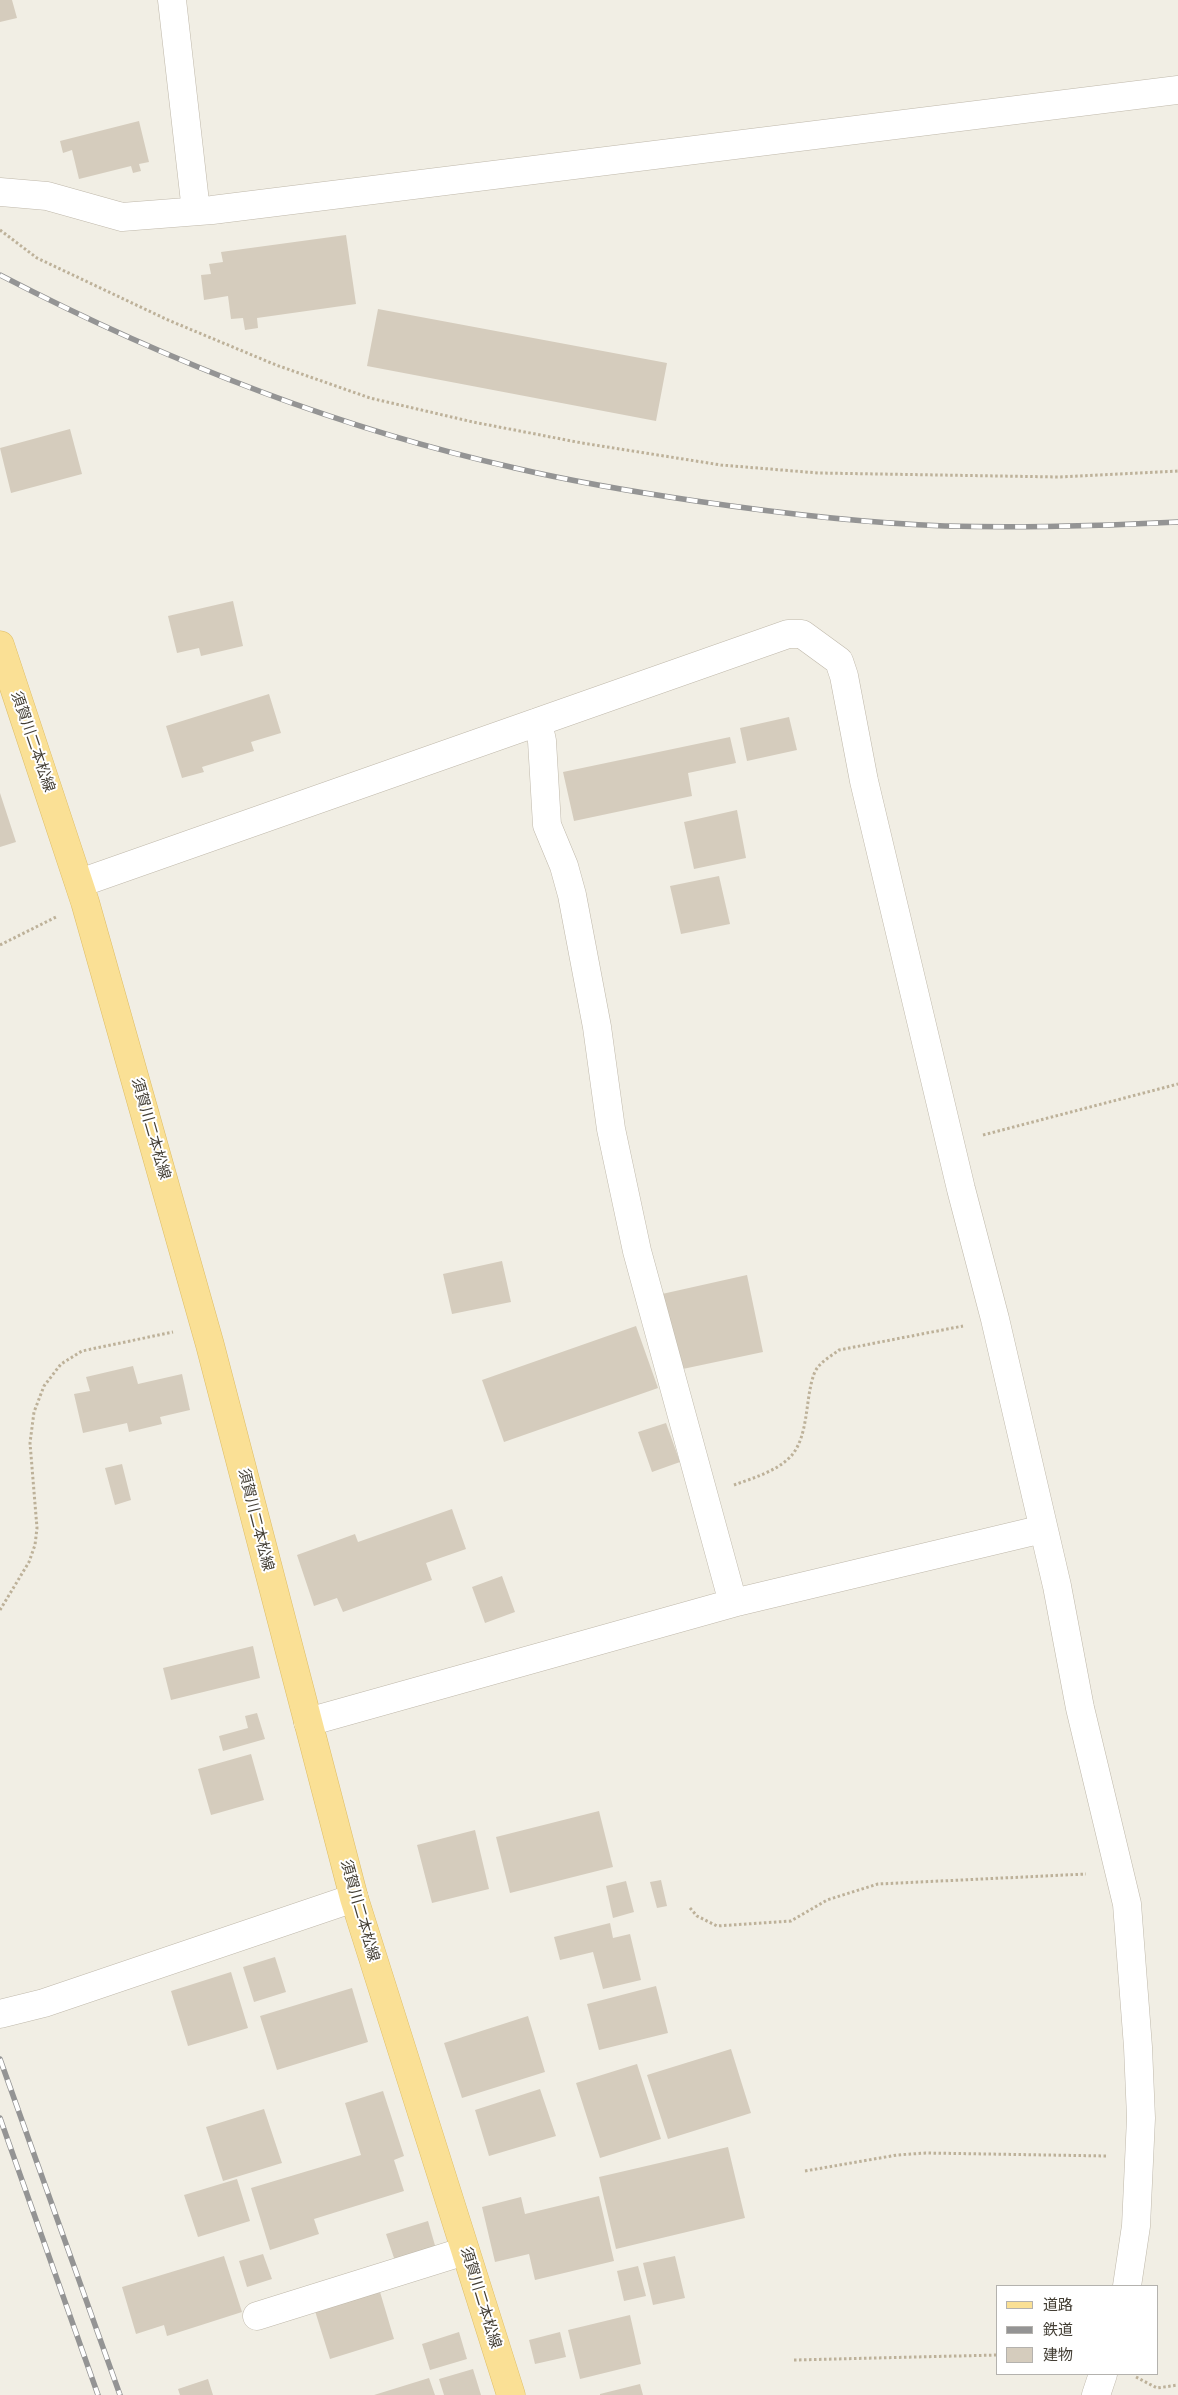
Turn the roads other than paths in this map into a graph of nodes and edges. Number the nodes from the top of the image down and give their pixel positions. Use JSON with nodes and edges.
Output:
{"nodes":[{"id":1,"x":172,"y":0,"type":"edge"},
{"id":2,"x":1178,"y":90,"type":"edge"},
{"id":3,"x":0,"y":192,"type":"edge"},
{"id":4,"x":196,"y":211,"type":"junction"},
{"id":5,"x":0,"y":645,"type":"edge"},
{"id":6,"x":538,"y":722,"type":"junction"},
{"id":7,"x":83,"y":892,"type":"junction"},
{"id":8,"x":1043,"y":1529,"type":"junction"},
{"id":9,"x":733,"y":1603,"type":"junction"},
{"id":10,"x":308,"y":1722,"type":"junction"},
{"id":11,"x":354,"y":1898,"type":"junction"},
{"id":12,"x":0,"y":2014,"type":"edge"},
{"id":13,"x":465,"y":2251,"type":"junction"},
{"id":14,"x":1127,"y":2285,"type":"edge"},
{"id":15,"x":256,"y":2316,"type":"dead end"},
{"id":16,"x":1103,"y":2375,"type":"edge"},
{"id":17,"x":511,"y":2395,"type":"edge"},
{"id":18,"x":1096,"y":2395,"type":"edge"}],
"edges":[{"from":1,"to":4,"type":"street"},
{"from":2,"to":4,"type":"street"},
{"from":3,"to":4,"type":"street"},
{"from":5,"to":7,"type":"main road","name":"須賀川二本松線"},
{"from":6,"to":7,"type":"street"},
{"from":6,"to":8,"type":"street"},
{"from":6,"to":9,"type":"street"},
{"from":7,"to":10,"type":"main road","name":"須賀川二本松線"},
{"from":8,"to":9,"type":"street"},
{"from":8,"to":14,"type":"street"},
{"from":9,"to":10,"type":"street"},
{"from":10,"to":11,"type":"main road","name":"須賀川二本松線"},
{"from":11,"to":12,"type":"street"},
{"from":11,"to":13,"type":"main road","name":"須賀川二本松線"},
{"from":13,"to":15,"type":"street"},
{"from":13,"to":17,"type":"main road","name":"須賀川二本松線"},
{"from":16,"to":18,"type":"street"}]}
